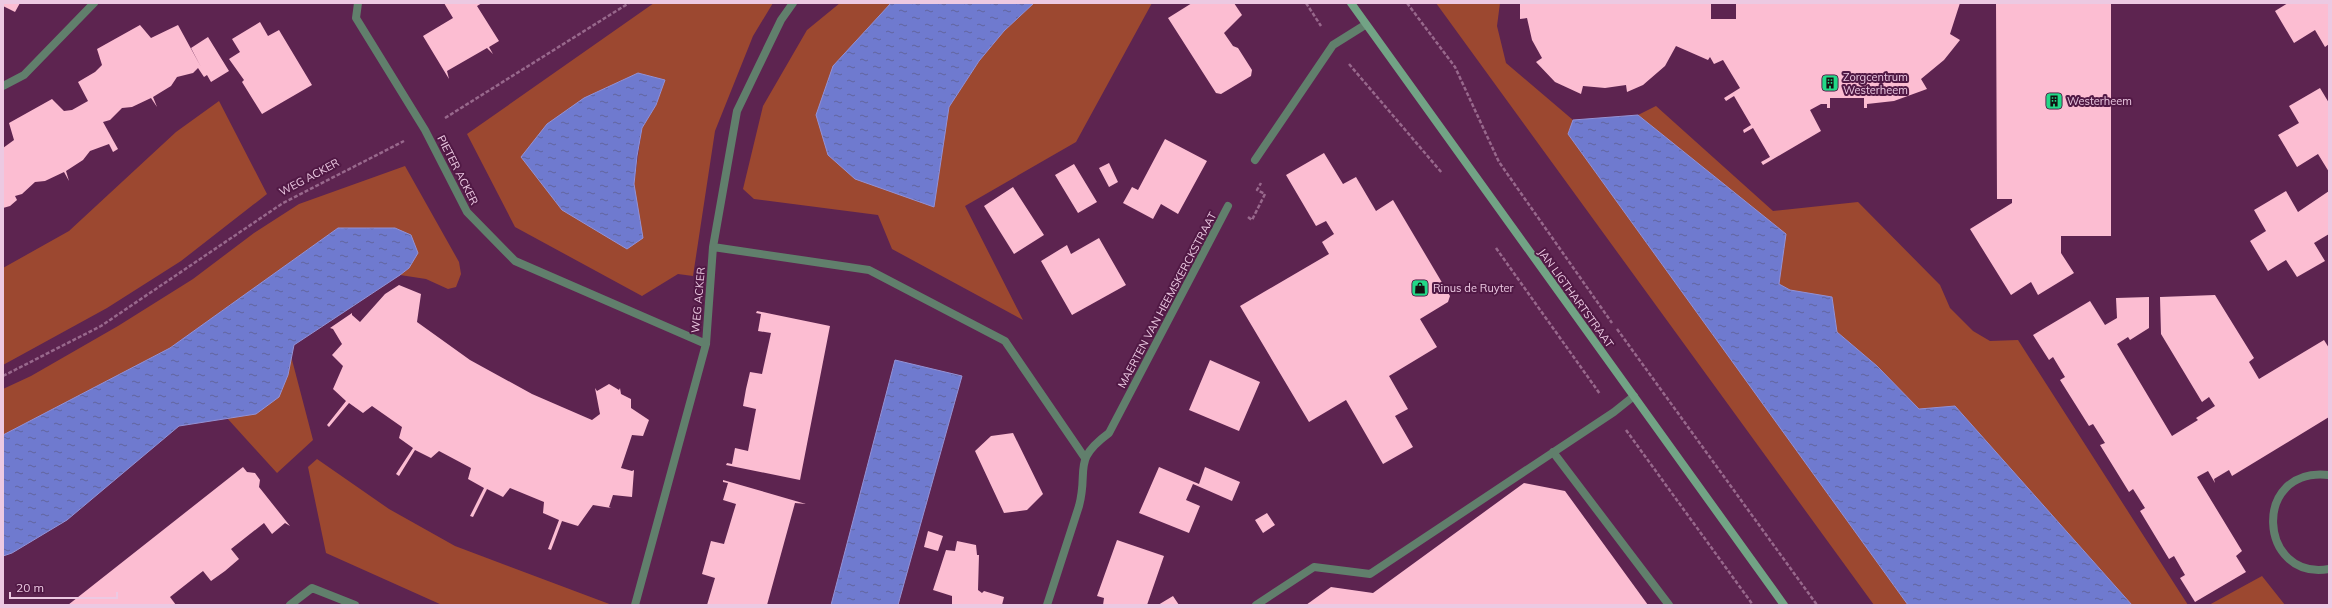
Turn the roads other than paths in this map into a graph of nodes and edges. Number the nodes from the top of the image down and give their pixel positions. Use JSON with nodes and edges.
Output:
{"nodes":[{"id":1,"x":94,"y":3,"type":"edge"},
{"id":2,"x":358,"y":3,"type":"edge"},
{"id":3,"x":793,"y":3,"type":"edge"},
{"id":4,"x":1351,"y":3,"type":"edge"},
{"id":5,"x":1365,"y":25,"type":"junction"},
{"id":6,"x":3,"y":86,"type":"edge"},
{"id":7,"x":1255,"y":160,"type":"road end"},
{"id":8,"x":1228,"y":206,"type":"road end"},
{"id":9,"x":713,"y":247,"type":"junction"},
{"id":10,"x":706,"y":344,"type":"junction"},
{"id":11,"x":1634,"y":396,"type":"junction"},
{"id":12,"x":1553,"y":452,"type":"junction"},
{"id":13,"x":1085,"y":458,"type":"junction"},
{"id":14,"x":2329,"y":475,"type":"edge"},
{"id":15,"x":2329,"y":569,"type":"edge"},
{"id":16,"x":290,"y":605,"type":"edge"},
{"id":17,"x":355,"y":605,"type":"edge"},
{"id":18,"x":635,"y":605,"type":"edge"},
{"id":19,"x":1047,"y":605,"type":"edge"},
{"id":20,"x":1256,"y":605,"type":"edge"},
{"id":21,"x":1669,"y":605,"type":"edge"},
{"id":22,"x":1784,"y":605,"type":"edge"}],
"edges":[{"from":1,"to":6,"type":"street"},
{"from":2,"to":10,"type":"street","name":"PIETER ACKER"},
{"from":3,"to":9,"type":"street","name":"WEG ACKER"},
{"from":4,"to":5,"type":"main road","name":"JAN LIGTHARTSTRAAT"},
{"from":5,"to":7,"type":"street"},
{"from":5,"to":11,"type":"main road","name":"JAN LIGTHARTSTRAAT"},
{"from":8,"to":13,"type":"street","name":"MAERTEN VAN HEEMSKERCKSTRAAT"},
{"from":9,"to":10,"type":"street","name":"WEG ACKER"},
{"from":9,"to":13,"type":"street"},
{"from":10,"to":18,"type":"street","name":"WEG ACKER"},
{"from":11,"to":12,"type":"street"},
{"from":11,"to":22,"type":"main road","name":"JAN LIGTHARTSTRAAT"},
{"from":12,"to":20,"type":"street"},
{"from":12,"to":21,"type":"street"},
{"from":13,"to":19,"type":"street","name":"MAERTEN VAN HEEMSKERCKSTRAAT"},
{"from":14,"to":15,"type":"street"},
{"from":16,"to":17,"type":"street"}]}
